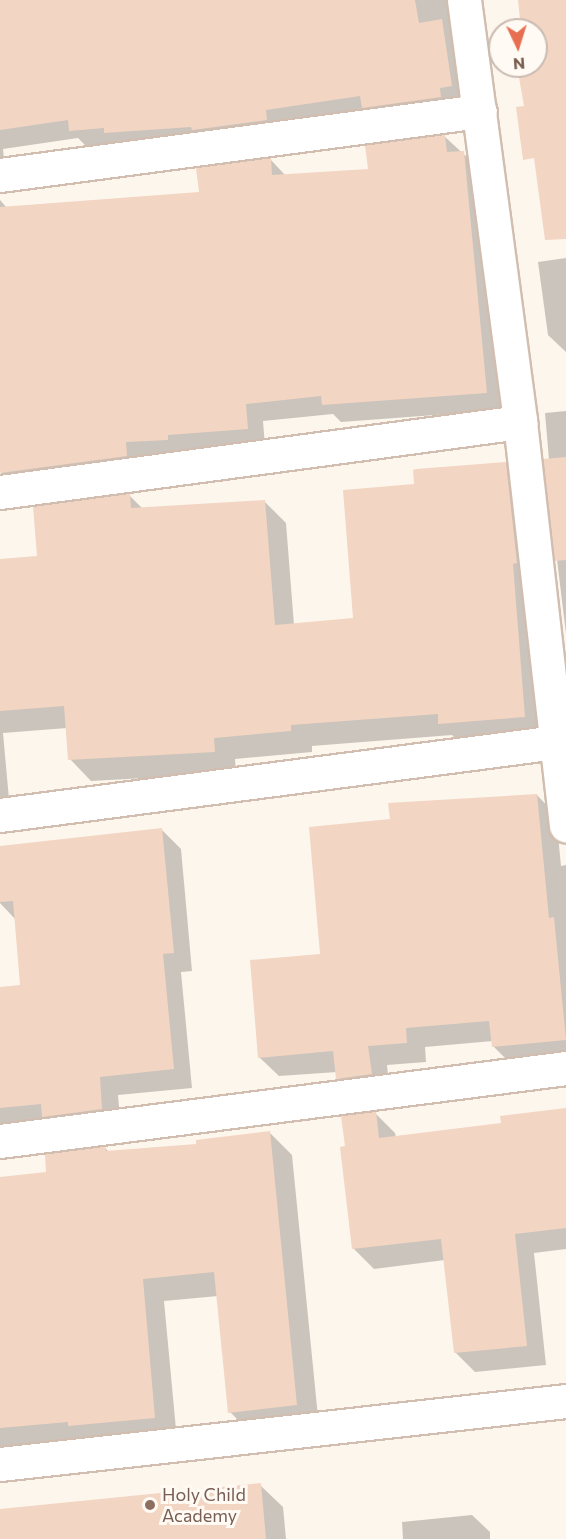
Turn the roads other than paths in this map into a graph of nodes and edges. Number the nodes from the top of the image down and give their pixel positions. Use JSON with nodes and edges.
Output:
{"nodes":[{"id":1,"x":464,"y":0,"type":"edge"},
{"id":2,"x":480,"y":111,"type":"junction"},
{"id":3,"x":0,"y":175,"type":"edge"},
{"id":4,"x":520,"y":422,"type":"junction"},
{"id":5,"x":0,"y":492,"type":"edge"},
{"id":6,"x":556,"y":741,"type":"junction"},
{"id":7,"x":0,"y":815,"type":"edge"},
{"id":8,"x":566,"y":825,"type":"edge"},
{"id":9,"x":566,"y":1068,"type":"edge"},
{"id":10,"x":0,"y":1141,"type":"edge"},
{"id":11,"x":566,"y":1401,"type":"edge"},
{"id":12,"x":0,"y":1464,"type":"edge"}],
"edges":[{"from":1,"to":2,"type":"street"},
{"from":2,"to":3,"type":"street"},
{"from":2,"to":4,"type":"street"},
{"from":4,"to":5,"type":"street"},
{"from":4,"to":6,"type":"street"},
{"from":6,"to":7,"type":"street"},
{"from":6,"to":8,"type":"street"},
{"from":9,"to":10,"type":"street"},
{"from":11,"to":12,"type":"street"}]}
